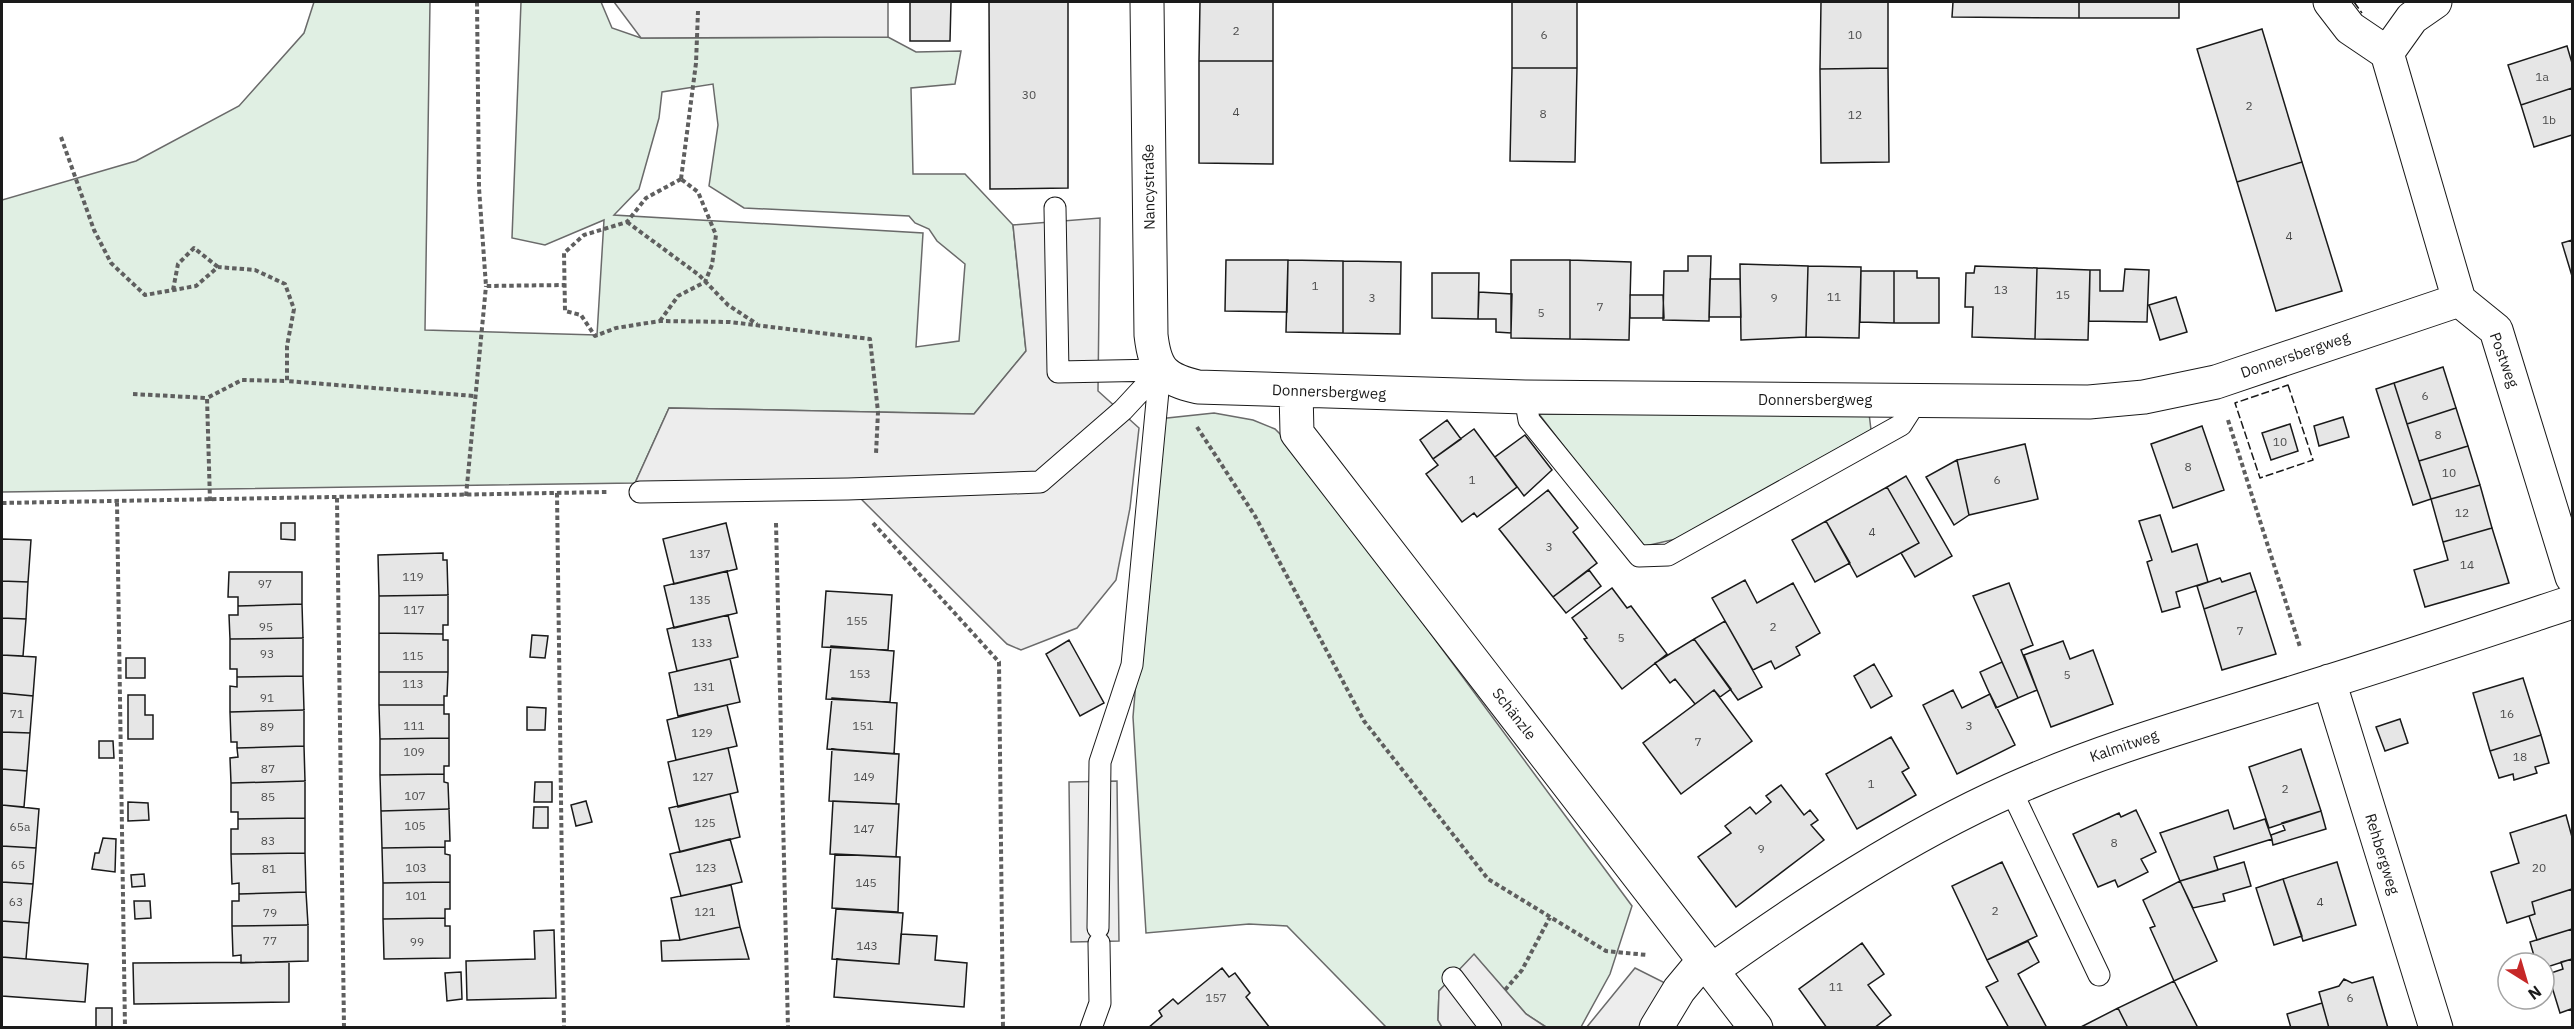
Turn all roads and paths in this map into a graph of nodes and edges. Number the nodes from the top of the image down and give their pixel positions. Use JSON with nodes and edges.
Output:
{"nodes":[{"id":1,"x":477,"y":2,"type":"edge"},
{"id":2,"x":1147,"y":2,"type":"edge"},
{"id":3,"x":2330,"y":2,"type":"edge"},
{"id":4,"x":2435,"y":2,"type":"edge"},
{"id":5,"x":698,"y":11,"type":"dead end"},
{"id":6,"x":2387,"y":54,"type":"junction"},
{"id":7,"x":61,"y":137,"type":"dead end"},
{"id":8,"x":681,"y":179,"type":"junction"},
{"id":9,"x":1055,"y":208,"type":"dead end"},
{"id":10,"x":627,"y":222,"type":"junction"},
{"id":11,"x":218,"y":267,"type":"junction"},
{"id":12,"x":705,"y":282,"type":"junction"},
{"id":13,"x":565,"y":285,"type":"junction"},
{"id":14,"x":486,"y":286,"type":"junction"},
{"id":15,"x":173,"y":290,"type":"junction"},
{"id":16,"x":2458,"y":300,"type":"junction"},
{"id":17,"x":660,"y":321,"type":"junction"},
{"id":18,"x":757,"y":325,"type":"junction"},
{"id":19,"x":1160,"y":370,"type":"junction"},
{"id":20,"x":287,"y":381,"type":"junction"},
{"id":21,"x":2216,"y":382,"type":"junction"},
{"id":22,"x":1296,"y":392,"type":"junction"},
{"id":23,"x":133,"y":394,"type":"dead end"},
{"id":24,"x":474,"y":396,"type":"junction"},
{"id":25,"x":1525,"y":397,"type":"junction"},
{"id":26,"x":207,"y":398,"type":"junction"},
{"id":27,"x":1917,"y":400,"type":"junction"},
{"id":28,"x":874,"y":488,"type":"junction"},
{"id":29,"x":848,"y":489,"type":"junction"},
{"id":30,"x":776,"y":490,"type":"junction"},
{"id":31,"x":640,"y":492,"type":"joint"},
{"id":32,"x":557,"y":493,"type":"junction"},
{"id":33,"x":466,"y":496,"type":"junction"},
{"id":34,"x":337,"y":498,"type":"junction"},
{"id":35,"x":210,"y":501,"type":"junction"},
{"id":36,"x":117,"y":502,"type":"junction"},
{"id":37,"x":2,"y":503,"type":"edge"},
{"id":38,"x":2572,"y":577,"type":"edge"},
{"id":39,"x":2572,"y":602,"type":"edge"},
{"id":40,"x":2320,"y":684,"type":"junction"},
{"id":41,"x":2011,"y":790,"type":"junction"},
{"id":42,"x":1550,"y":917,"type":"junction"},
{"id":43,"x":1708,"y":965,"type":"junction"},
{"id":44,"x":2099,"y":975,"type":"dead end"},
{"id":45,"x":1453,"y":978,"type":"dead end"},
{"id":46,"x":1486,"y":1022,"type":"edge"},
{"id":47,"x":125,"y":1028,"type":"edge"},
{"id":48,"x":344,"y":1028,"type":"edge"},
{"id":49,"x":564,"y":1028,"type":"edge"},
{"id":50,"x":788,"y":1028,"type":"edge"},
{"id":51,"x":1004,"y":1028,"type":"edge"},
{"id":52,"x":1091,"y":1028,"type":"edge"},
{"id":53,"x":1656,"y":1028,"type":"edge"},
{"id":54,"x":1756,"y":1028,"type":"edge"},
{"id":55,"x":2436,"y":1028,"type":"edge"}],
"edges":[{"from":1,"to":14,"type":"path"},
{"from":2,"to":19,"type":"street","name":"Nancystraße"},
{"from":3,"to":6,"type":"street"},
{"from":4,"to":6,"type":"street"},
{"from":5,"to":8,"type":"path"},
{"from":6,"to":16,"type":"street"},
{"from":7,"to":15,"type":"path"},
{"from":8,"to":10,"type":"path"},
{"from":8,"to":12,"type":"path"},
{"from":9,"to":19,"type":"lane"},
{"from":10,"to":12,"type":"path"},
{"from":10,"to":13,"type":"path"},
{"from":11,"to":15,"type":"path"},
{"from":11,"to":15,"type":"path"},
{"from":11,"to":20,"type":"path"},
{"from":12,"to":17,"type":"path"},
{"from":12,"to":18,"type":"path"},
{"from":13,"to":14,"type":"path"},
{"from":13,"to":17,"type":"path"},
{"from":14,"to":24,"type":"path"},
{"from":16,"to":21,"type":"street","name":"Donnersbergweg"},
{"from":16,"to":38,"type":"street","name":"Postweg"},
{"from":17,"to":18,"type":"path"},
{"from":18,"to":28,"type":"path"},
{"from":19,"to":22,"type":"street","name":"Donnersbergweg"},
{"from":19,"to":28,"type":"lane"},
{"from":19,"to":42,"type":"path"},
{"from":19,"to":52,"type":"lane"},
{"from":20,"to":24,"type":"path"},
{"from":20,"to":26,"type":"path"},
{"from":21,"to":27,"type":"street","name":"Donnersbergweg"},
{"from":21,"to":40,"type":"path"},
{"from":22,"to":25,"type":"street","name":"Donnersbergweg"},
{"from":22,"to":43,"type":"street","name":"Schänzle"},
{"from":23,"to":26,"type":"path"},
{"from":24,"to":33,"type":"path"},
{"from":25,"to":27,"type":"street","name":"Donnersbergweg"},
{"from":25,"to":27,"type":"lane"},
{"from":26,"to":35,"type":"path"},
{"from":28,"to":29,"type":"lane"},
{"from":29,"to":30,"type":"lane"},
{"from":29,"to":51,"type":"path"},
{"from":30,"to":31,"type":"lane"},
{"from":30,"to":50,"type":"path"},
{"from":31,"to":32,"type":"path"},
{"from":32,"to":33,"type":"path"},
{"from":32,"to":49,"type":"path"},
{"from":33,"to":34,"type":"path"},
{"from":34,"to":35,"type":"path"},
{"from":34,"to":48,"type":"path"},
{"from":35,"to":36,"type":"path"},
{"from":36,"to":37,"type":"path"},
{"from":36,"to":47,"type":"path"},
{"from":39,"to":40,"type":"street","name":"Kalmitweg"},
{"from":40,"to":41,"type":"street","name":"Kalmitweg"},
{"from":40,"to":55,"type":"street","name":"Rehbergweg"},
{"from":41,"to":43,"type":"street","name":"Kalmitweg"},
{"from":41,"to":44,"type":"lane"},
{"from":42,"to":43,"type":"path"},
{"from":42,"to":46,"type":"path"},
{"from":43,"to":53,"type":"street","name":"Kalmitweg"},
{"from":43,"to":54,"type":"street","name":"Schänzle"},
{"from":45,"to":46,"type":"lane"}]}
